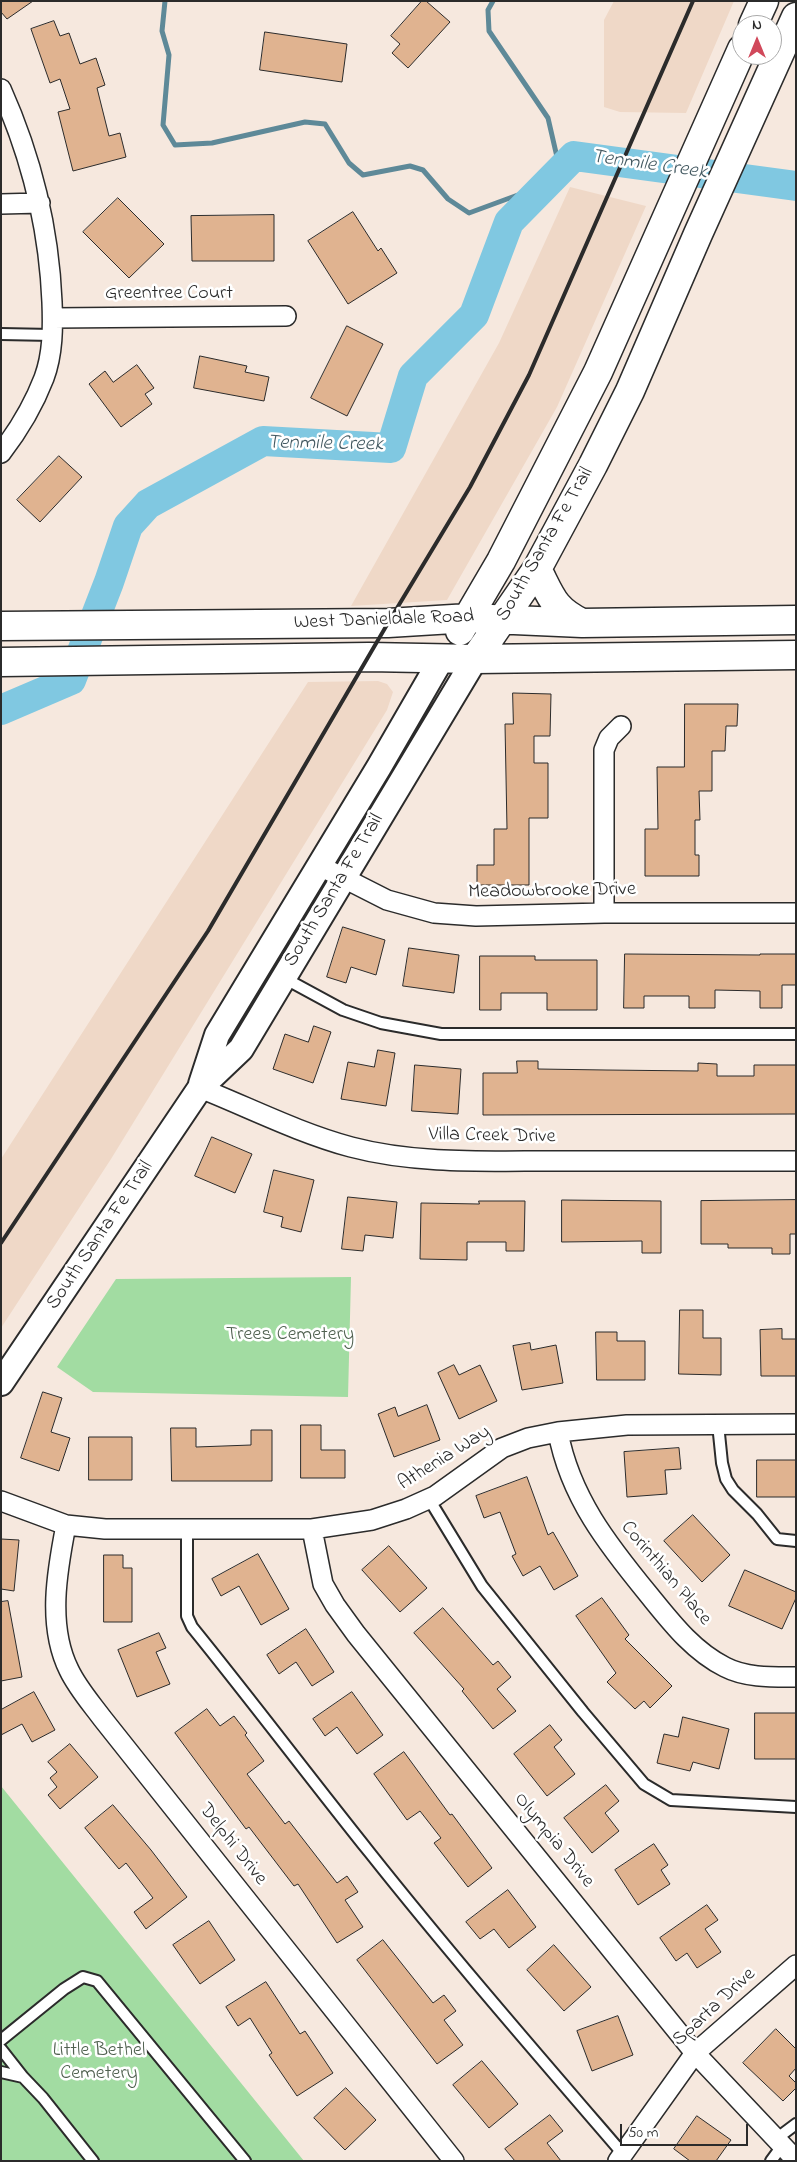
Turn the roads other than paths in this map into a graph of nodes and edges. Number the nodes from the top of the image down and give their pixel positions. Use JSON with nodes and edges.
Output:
{"nodes":[{"id":1,"x":764,"y":1,"type":"edge"},
{"id":2,"x":758,"y":15,"type":"edge"},
{"id":3,"x":796,"y":17,"type":"edge"},
{"id":4,"x":735,"y":65,"type":"edge"},
{"id":5,"x":1,"y":89,"type":"edge"},
{"id":6,"x":40,"y":203,"type":"junction"},
{"id":7,"x":1,"y":204,"type":"edge"},
{"id":8,"x":286,"y":316,"type":"dead end"},
{"id":9,"x":52,"y":327,"type":"junction"},
{"id":10,"x":1,"y":334,"type":"edge"},
{"id":11,"x":598,"y":372,"type":"junction"},
{"id":12,"x":630,"y":391,"type":"junction"},
{"id":13,"x":1,"y":453,"type":"edge"},
{"id":14,"x":537,"y":569,"type":"junction"},
{"id":15,"x":469,"y":618,"type":"junction"},
{"id":16,"x":505,"y":618,"type":"junction"},
{"id":17,"x":796,"y":620,"type":"edge"},
{"id":18,"x":582,"y":623,"type":"junction"},
{"id":19,"x":1,"y":626,"type":"edge"},
{"id":20,"x":796,"y":656,"type":"edge"},
{"id":21,"x":442,"y":658,"type":"junction"},
{"id":22,"x":475,"y":659,"type":"junction"},
{"id":23,"x":13,"y":662,"type":"edge"},
{"id":24,"x":621,"y":726,"type":"dead end"},
{"id":25,"x":320,"y":866,"type":"junction"},
{"id":26,"x":343,"y":877,"type":"junction"},
{"id":27,"x":796,"y":912,"type":"edge"},
{"id":28,"x":604,"y":913,"type":"junction"},
{"id":29,"x":260,"y":965,"type":"junction"},
{"id":30,"x":283,"y":978,"type":"junction"},
{"id":31,"x":796,"y":1034,"type":"edge"},
{"id":32,"x":200,"y":1088,"type":"junction"},
{"id":33,"x":796,"y":1161,"type":"edge"},
{"id":34,"x":1,"y":1383,"type":"edge"},
{"id":35,"x":718,"y":1424,"type":"junction"},
{"id":36,"x":796,"y":1424,"type":"edge"},
{"id":37,"x":558,"y":1432,"type":"junction"},
{"id":38,"x":429,"y":1499,"type":"junction"},
{"id":39,"x":1,"y":1501,"type":"edge"},
{"id":40,"x":66,"y":1525,"type":"junction"},
{"id":41,"x":188,"y":1529,"type":"junction"},
{"id":42,"x":312,"y":1529,"type":"junction"},
{"id":43,"x":796,"y":1541,"type":"edge"},
{"id":44,"x":796,"y":1677,"type":"edge"},
{"id":45,"x":796,"y":1807,"type":"edge"},
{"id":46,"x":796,"y":1965,"type":"edge"},
{"id":47,"x":1,"y":2040,"type":"edge"},
{"id":48,"x":1,"y":2049,"type":"edge"},
{"id":49,"x":694,"y":2053,"type":"junction"},
{"id":50,"x":1,"y":2072,"type":"edge"},
{"id":51,"x":23,"y":2077,"type":"junction"},
{"id":52,"x":796,"y":2124,"type":"edge"},
{"id":53,"x":776,"y":2149,"type":"edge"},
{"id":54,"x":620,"y":2157,"type":"edge"},
{"id":55,"x":796,"y":2160,"type":"edge"},
{"id":56,"x":93,"y":2161,"type":"edge"},
{"id":57,"x":245,"y":2161,"type":"edge"},
{"id":58,"x":454,"y":2161,"type":"edge"}],
"edges":[{"from":1,"to":2,"type":"main road"},
{"from":3,"to":12,"type":"main road","name":"South Santa Fe Trail"},
{"from":4,"to":11,"type":"main road","name":"South Santa Fe Trail"},
{"from":5,"to":6,"type":"street"},
{"from":6,"to":7,"type":"street"},
{"from":6,"to":9,"type":"street"},
{"from":8,"to":9,"type":"street","name":"Greentree Court"},
{"from":9,"to":10,"type":"lane"},
{"from":9,"to":13,"type":"street"},
{"from":11,"to":12,"type":"main road"},
{"from":11,"to":15,"type":"main road","name":"South Santa Fe Trail"},
{"from":12,"to":14,"type":"main road","name":"South Santa Fe Trail"},
{"from":14,"to":16,"type":"main road","name":"South Santa Fe Trail"},
{"from":14,"to":18,"type":"main road"},
{"from":15,"to":16,"type":"main road","name":"West Danieldale Road"},
{"from":15,"to":19,"type":"main road","name":"West Danieldale Road"},
{"from":15,"to":21,"type":"main road","name":"South Santa Fe Trail"},
{"from":16,"to":18,"type":"main road","name":"West Danieldale Road"},
{"from":16,"to":22,"type":"main road","name":"South Santa Fe Trail"},
{"from":17,"to":18,"type":"main road","name":"West Danieldale Road"},
{"from":20,"to":22,"type":"main road","name":"West Danieldale Road"},
{"from":21,"to":22,"type":"main road","name":"West Danieldale Road"},
{"from":21,"to":23,"type":"main road","name":"West Danieldale Road"},
{"from":21,"to":25,"type":"street","name":"South Santa Fe Trail"},
{"from":22,"to":26,"type":"street","name":"South Santa Fe Trail"},
{"from":24,"to":28,"type":"street"},
{"from":25,"to":26,"type":"street","name":"Meadowbrooke Drive"},
{"from":25,"to":29,"type":"street","name":"South Santa Fe Trail"},
{"from":26,"to":28,"type":"street","name":"Meadowbrooke Drive"},
{"from":26,"to":30,"type":"street","name":"South Santa Fe Trail"},
{"from":27,"to":28,"type":"street","name":"Meadowbrooke Drive"},
{"from":29,"to":30,"type":"street"},
{"from":29,"to":32,"type":"street","name":"South Santa Fe Trail"},
{"from":30,"to":31,"type":"lane"},
{"from":30,"to":32,"type":"street","name":"South Santa Fe Trail"},
{"from":32,"to":33,"type":"street","name":"Villa Creek Drive"},
{"from":32,"to":34,"type":"street","name":"South Santa Fe Trail"},
{"from":35,"to":36,"type":"street","name":"Athenia Way"},
{"from":35,"to":37,"type":"street","name":"Athenia Way"},
{"from":35,"to":43,"type":"lane"},
{"from":37,"to":38,"type":"street","name":"Athenia Way"},
{"from":37,"to":44,"type":"street","name":"Corinthian Place"},
{"from":38,"to":42,"type":"street","name":"Athenia Way"},
{"from":38,"to":45,"type":"lane"},
{"from":39,"to":40,"type":"street","name":"Athenia Way"},
{"from":40,"to":41,"type":"street","name":"Athenia Way"},
{"from":40,"to":58,"type":"street","name":"Delphi Drive"},
{"from":41,"to":42,"type":"street","name":"Athenia Way"},
{"from":41,"to":54,"type":"lane"},
{"from":42,"to":49,"type":"street","name":"Olympia Drive"},
{"from":46,"to":49,"type":"street","name":"Sparta Drive"},
{"from":47,"to":57,"type":"lane"},
{"from":48,"to":51,"type":"lane"},
{"from":49,"to":53,"type":"street","name":"Olympia Drive"},
{"from":49,"to":54,"type":"street","name":"Sparta Drive"},
{"from":50,"to":51,"type":"lane"},
{"from":51,"to":56,"type":"lane"},
{"from":52,"to":53,"type":"lane"},
{"from":53,"to":55,"type":"street","name":"Olympia Drive"}]}
